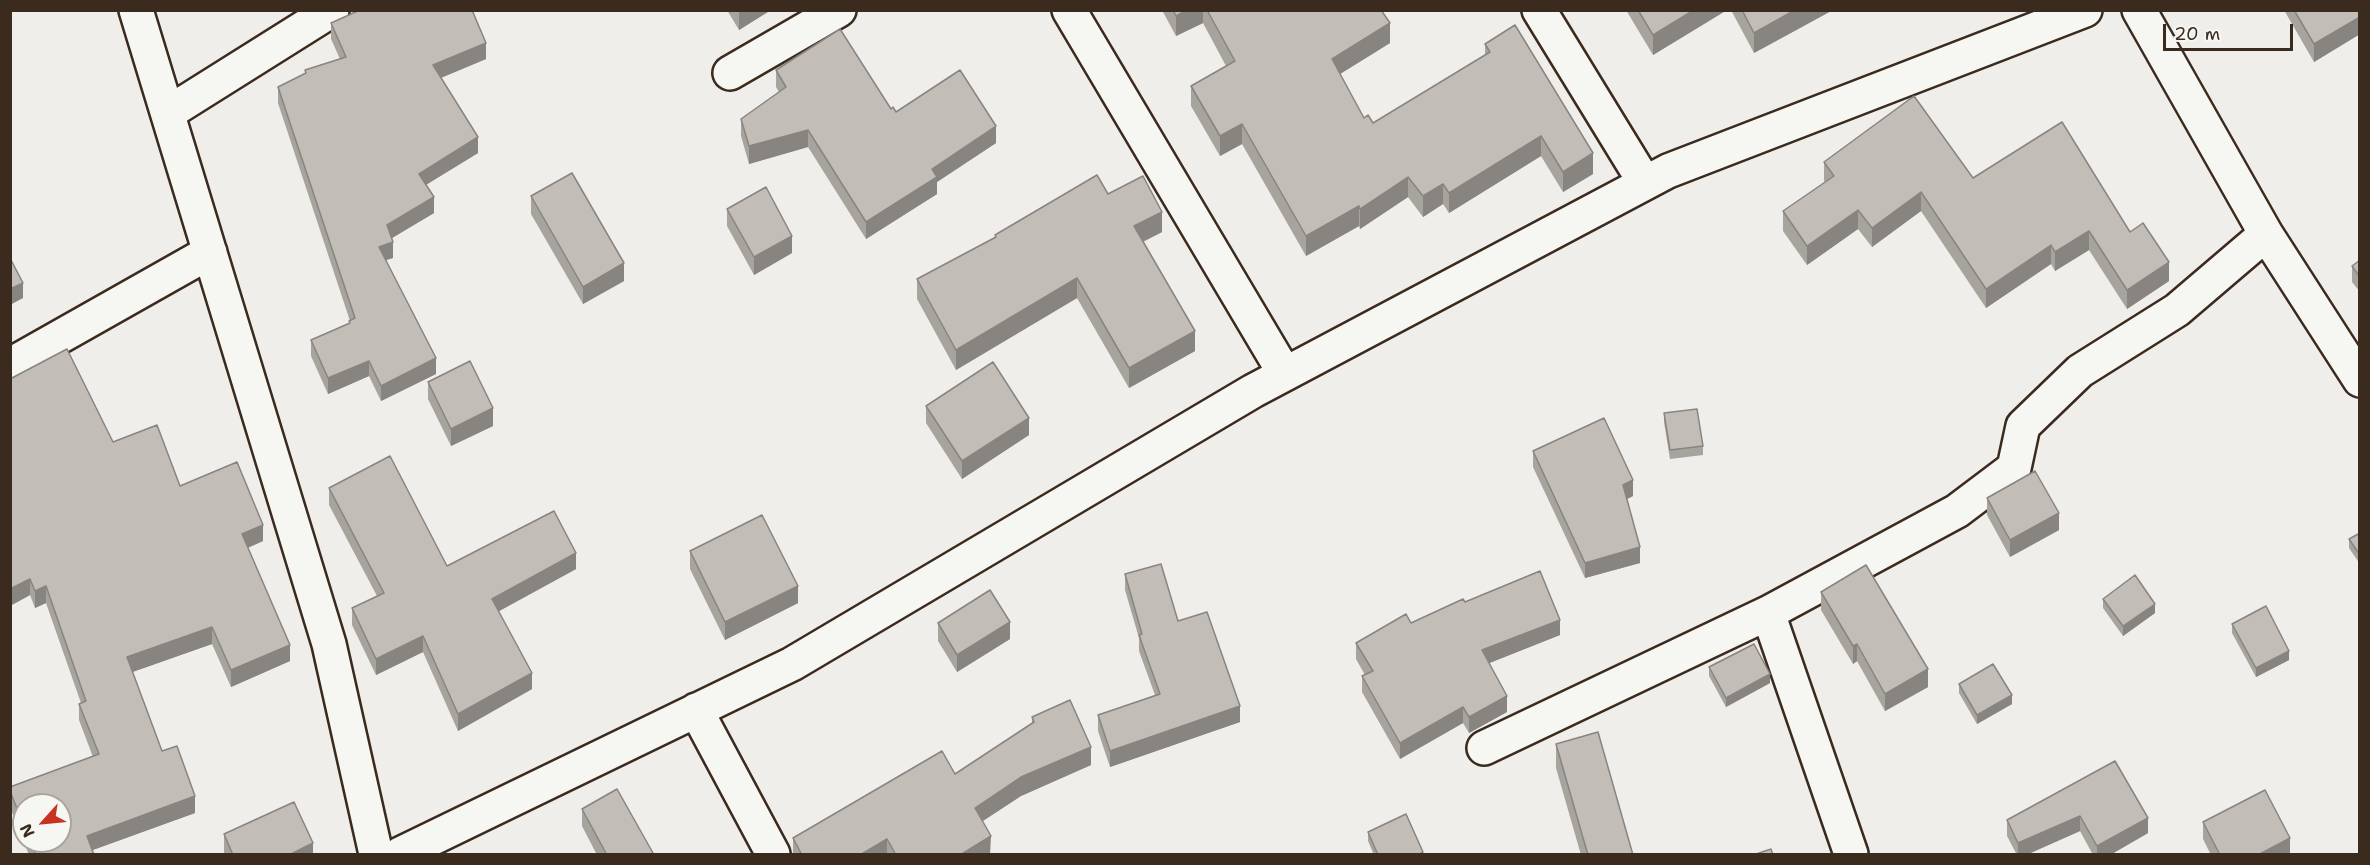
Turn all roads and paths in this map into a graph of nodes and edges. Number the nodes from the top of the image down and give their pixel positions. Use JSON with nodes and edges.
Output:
{"nodes":[{"id":1,"x":136,"y":10,"type":"edge"},
{"id":2,"x":332,"y":10,"type":"edge"},
{"id":3,"x":839,"y":10,"type":"edge"},
{"id":4,"x":1069,"y":10,"type":"edge"},
{"id":5,"x":1539,"y":10,"type":"edge"},
{"id":6,"x":2085,"y":10,"type":"edge"},
{"id":7,"x":2139,"y":10,"type":"edge"},
{"id":8,"x":730,"y":73,"type":"dead end"},
{"id":9,"x":168,"y":113,"type":"junction"},
{"id":10,"x":1645,"y":183,"type":"junction"},
{"id":11,"x":2266,"y":234,"type":"junction"},
{"id":12,"x":210,"y":252,"type":"junction"},
{"id":13,"x":10,"y":365,"type":"edge"},
{"id":14,"x":1285,"y":374,"type":"junction"},
{"id":15,"x":2360,"y":380,"type":"edge"},
{"id":16,"x":1768,"y":612,"type":"junction"},
{"id":17,"x":696,"y":710,"type":"junction"},
{"id":18,"x":1484,"y":748,"type":"dead end"},
{"id":19,"x":376,"y":855,"type":"edge"},
{"id":20,"x":400,"y":855,"type":"edge"},
{"id":21,"x":773,"y":855,"type":"edge"},
{"id":22,"x":1851,"y":855,"type":"edge"}],
"edges":[{"from":1,"to":9,"type":"street"},
{"from":2,"to":9,"type":"street"},
{"from":3,"to":8,"type":"street"},
{"from":4,"to":14,"type":"street"},
{"from":5,"to":10,"type":"street"},
{"from":6,"to":10,"type":"street"},
{"from":7,"to":11,"type":"street"},
{"from":9,"to":12,"type":"street"},
{"from":10,"to":14,"type":"street"},
{"from":11,"to":15,"type":"street"},
{"from":11,"to":16,"type":"street"},
{"from":12,"to":13,"type":"street"},
{"from":12,"to":19,"type":"street"},
{"from":14,"to":17,"type":"street"},
{"from":16,"to":18,"type":"street"},
{"from":16,"to":22,"type":"street"},
{"from":17,"to":20,"type":"street"},
{"from":17,"to":21,"type":"street"}]}
